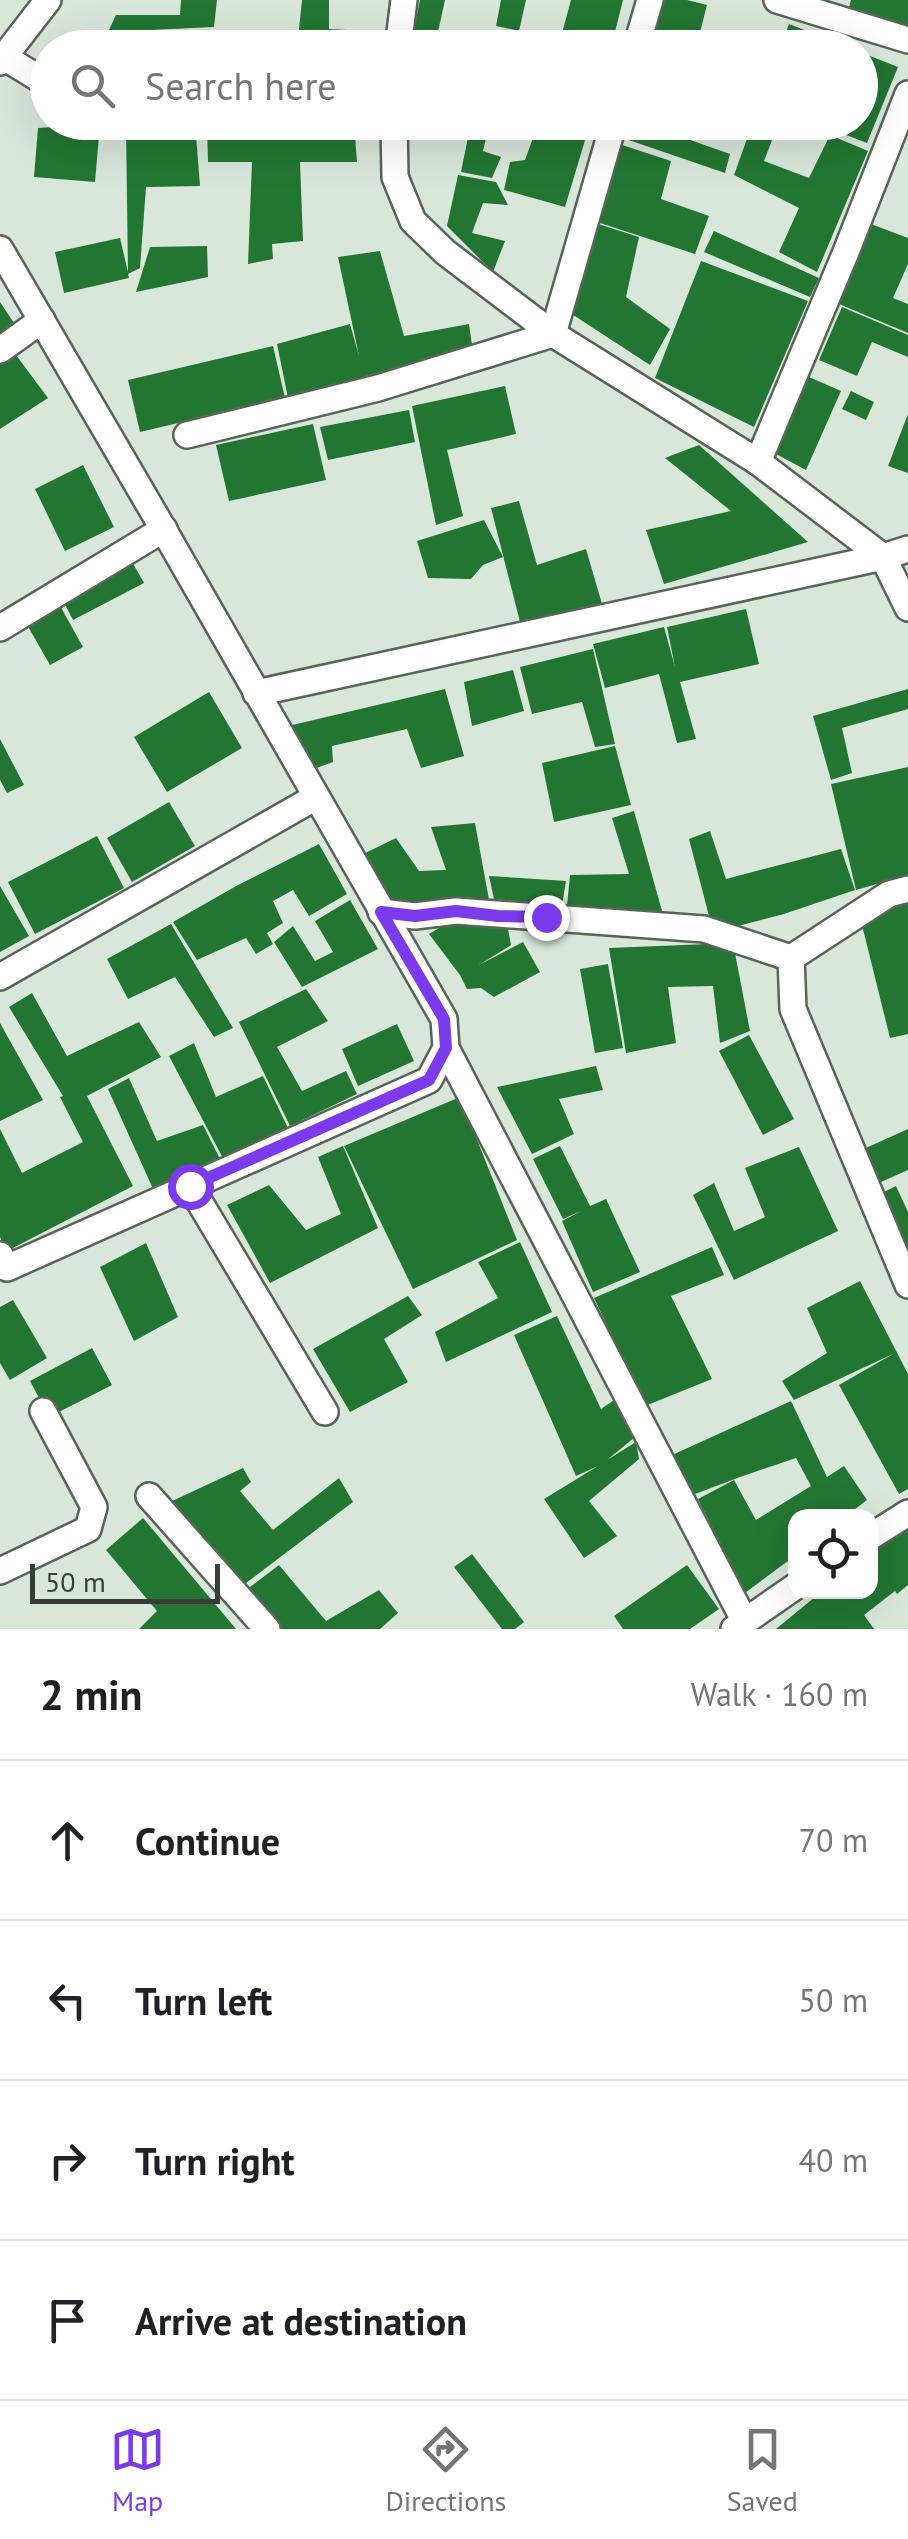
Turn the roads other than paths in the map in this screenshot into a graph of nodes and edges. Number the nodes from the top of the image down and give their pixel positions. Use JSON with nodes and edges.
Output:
{"nodes":[{"id":1,"x":48,"y":0,"type":"edge"},
{"id":2,"x":404,"y":0,"type":"edge"},
{"id":3,"x":650,"y":0,"type":"edge"},
{"id":4,"x":778,"y":0,"type":"edge"},
{"id":5,"x":400,"y":30,"type":"edge"},
{"id":6,"x":641,"y":30,"type":"edge"},
{"id":7,"x":876,"y":30,"type":"edge"},
{"id":8,"x":878,"y":31,"type":"edge"},
{"id":9,"x":908,"y":40,"type":"edge"},
{"id":10,"x":2,"y":60,"type":"edge"},
{"id":11,"x":30,"y":75,"type":"edge"},
{"id":12,"x":908,"y":94,"type":"edge"},
{"id":13,"x":394,"y":140,"type":"edge"},
{"id":14,"x":609,"y":140,"type":"edge"},
{"id":15,"x":0,"y":249,"type":"edge"},
{"id":16,"x":42,"y":320,"type":"junction"},
{"id":17,"x":553,"y":334,"type":"junction"},
{"id":18,"x":0,"y":350,"type":"edge"},
{"id":19,"x":187,"y":435,"type":"dead end"},
{"id":20,"x":758,"y":462,"type":"junction"},
{"id":21,"x":164,"y":529,"type":"junction"},
{"id":22,"x":901,"y":549,"type":"edge"},
{"id":23,"x":908,"y":608,"type":"edge"},
{"id":24,"x":0,"y":628,"type":"edge"},
{"id":25,"x":256,"y":693,"type":"junction"},
{"id":26,"x":316,"y":797,"type":"junction"},
{"id":27,"x":908,"y":888,"type":"edge"},
{"id":28,"x":381,"y":912,"type":"junction"},
{"id":29,"x":791,"y":958,"type":"junction"},
{"id":30,"x":0,"y":976,"type":"edge"},
{"id":31,"x":446,"y":1048,"type":"junction"},
{"id":32,"x":190,"y":1186,"type":"junction"},
{"id":33,"x":0,"y":1255,"type":"edge"},
{"id":34,"x":908,"y":1285,"type":"edge"},
{"id":35,"x":42,"y":1411,"type":"dead end"},
{"id":36,"x":325,"y":1412,"type":"dead end"},
{"id":37,"x":149,"y":1496,"type":"dead end"},
{"id":38,"x":908,"y":1513,"type":"edge"},
{"id":39,"x":878,"y":1532,"type":"edge"},
{"id":40,"x":0,"y":1572,"type":"edge"},
{"id":41,"x":788,"y":1591,"type":"edge"},
{"id":42,"x":738,"y":1624,"type":"edge"},
{"id":43,"x":267,"y":1629,"type":"edge"}],
"edges":[{"from":1,"to":10,"type":"street"},
{"from":2,"to":5,"type":"street"},
{"from":3,"to":6,"type":"street"},
{"from":4,"to":7,"type":"street"},
{"from":8,"to":9,"type":"street"},
{"from":10,"to":11,"type":"street"},
{"from":12,"to":20,"type":"street"},
{"from":13,"to":17,"type":"street"},
{"from":14,"to":17,"type":"street"},
{"from":15,"to":16,"type":"street"},
{"from":16,"to":18,"type":"street"},
{"from":16,"to":21,"type":"street"},
{"from":17,"to":19,"type":"street"},
{"from":17,"to":20,"type":"street"},
{"from":20,"to":22,"type":"street"},
{"from":21,"to":24,"type":"street"},
{"from":21,"to":25,"type":"street"},
{"from":22,"to":23,"type":"street"},
{"from":22,"to":25,"type":"street"},
{"from":25,"to":26,"type":"street"},
{"from":26,"to":28,"type":"street"},
{"from":26,"to":30,"type":"street"},
{"from":27,"to":29,"type":"street"},
{"from":28,"to":29,"type":"street"},
{"from":28,"to":31,"type":"street"},
{"from":29,"to":34,"type":"street"},
{"from":31,"to":32,"type":"street"},
{"from":31,"to":42,"type":"street"},
{"from":32,"to":33,"type":"street"},
{"from":32,"to":36,"type":"street"},
{"from":35,"to":40,"type":"street"},
{"from":37,"to":43,"type":"street"},
{"from":38,"to":39,"type":"street"},
{"from":41,"to":42,"type":"street"}]}
